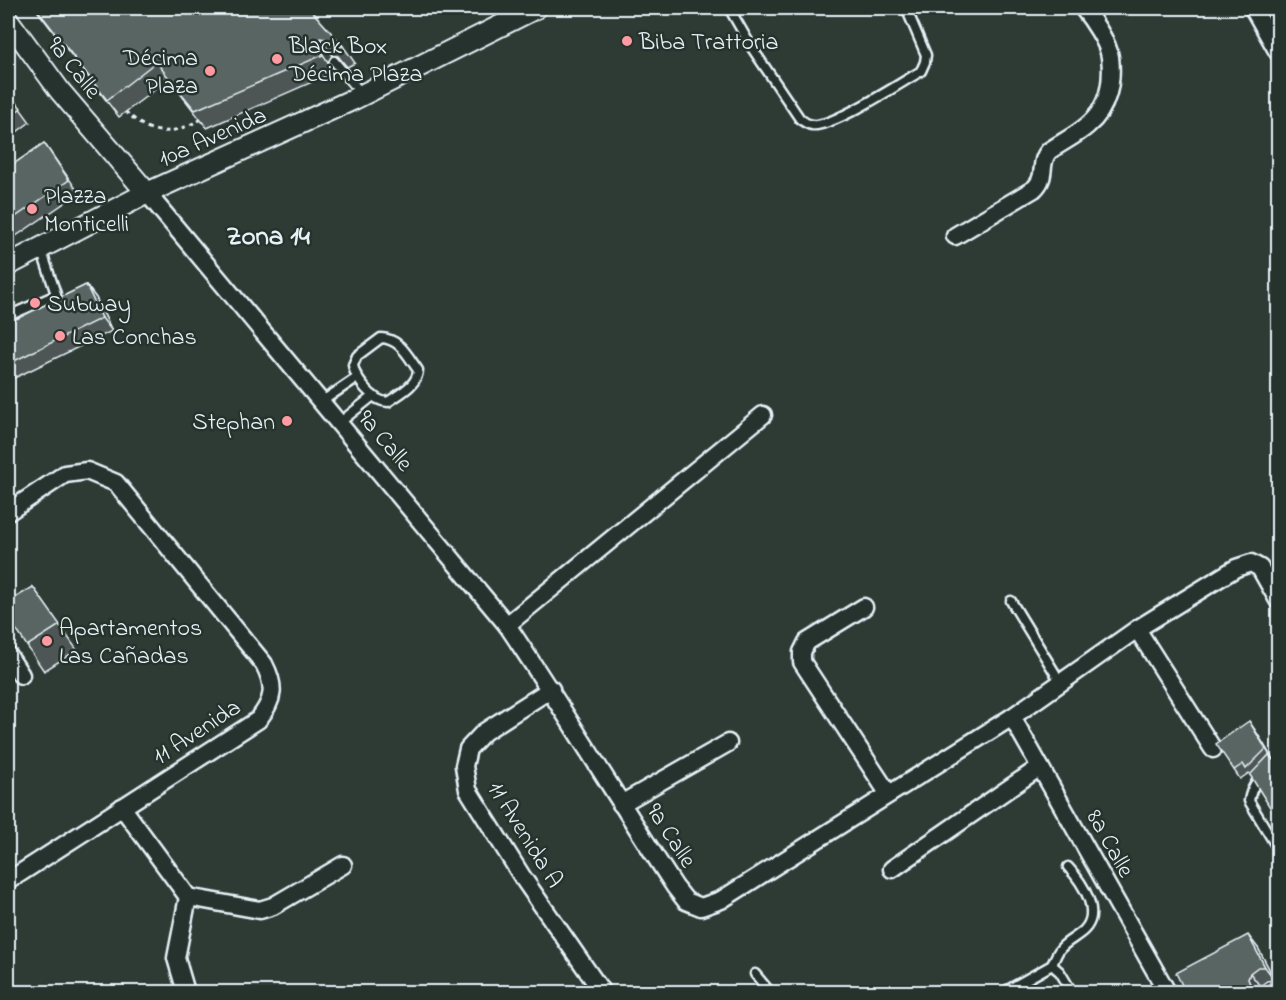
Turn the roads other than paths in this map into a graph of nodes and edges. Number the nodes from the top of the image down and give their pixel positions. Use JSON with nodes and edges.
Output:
{"nodes":[{"id":1,"x":536,"y":8,"type":"edge"},
{"id":2,"x":729,"y":8,"type":"edge"},
{"id":3,"x":906,"y":8,"type":"edge"},
{"id":4,"x":1083,"y":8,"type":"edge"},
{"id":5,"x":1257,"y":9,"type":"edge"},
{"id":6,"x":511,"y":13,"type":"edge"},
{"id":7,"x":8,"y":20,"type":"edge"},
{"id":8,"x":1278,"y":52,"type":"edge"},
{"id":9,"x":334,"y":61,"type":"edge"},
{"id":10,"x":358,"y":101,"type":"junction"},
{"id":11,"x":147,"y":193,"type":"junction"},
{"id":12,"x":955,"y":236,"type":"dead end"},
{"id":13,"x":40,"y":248,"type":"junction"},
{"id":14,"x":8,"y":265,"type":"edge"},
{"id":15,"x":8,"y":316,"type":"edge"},
{"id":16,"x":358,"y":377,"type":"junction"},
{"id":17,"x":373,"y":396,"type":"junction"},
{"id":18,"x":321,"y":402,"type":"junction"},
{"id":19,"x":762,"y":415,"type":"dead end"},
{"id":20,"x":339,"y":423,"type":"junction"},
{"id":21,"x":8,"y":512,"type":"edge"},
{"id":22,"x":1278,"y":600,"type":"edge"},
{"id":23,"x":1011,"y":601,"type":"dead end"},
{"id":24,"x":864,"y":607,"type":"dead end"},
{"id":25,"x":507,"y":625,"type":"junction"},
{"id":26,"x":1137,"y":629,"type":"junction"},
{"id":27,"x":8,"y":655,"type":"edge"},
{"id":28,"x":21,"y":675,"type":"dead end"},
{"id":29,"x":1061,"y":683,"type":"junction"},
{"id":30,"x":550,"y":689,"type":"junction"},
{"id":31,"x":1012,"y":717,"type":"junction"},
{"id":32,"x":728,"y":743,"type":"dead end"},
{"id":33,"x":1213,"y":749,"type":"dead end"},
{"id":34,"x":1278,"y":762,"type":"edge"},
{"id":35,"x":1040,"y":767,"type":"junction"},
{"id":36,"x":888,"y":793,"type":"junction"},
{"id":37,"x":621,"y":804,"type":"junction"},
{"id":38,"x":122,"y":807,"type":"junction"},
{"id":39,"x":1278,"y":849,"type":"edge"},
{"id":40,"x":343,"y":866,"type":"dead end"},
{"id":41,"x":1068,"y":867,"type":"dead end"},
{"id":42,"x":892,"y":869,"type":"dead end"},
{"id":43,"x":8,"y":881,"type":"edge"},
{"id":44,"x":188,"y":897,"type":"junction"},
{"id":45,"x":1052,"y":965,"type":"junction"},
{"id":46,"x":755,"y":974,"type":"dead end"},
{"id":47,"x":602,"y":992,"type":"edge"},
{"id":48,"x":186,"y":993,"type":"edge"},
{"id":49,"x":770,"y":993,"type":"edge"},
{"id":50,"x":1004,"y":993,"type":"edge"},
{"id":51,"x":1072,"y":993,"type":"edge"},
{"id":52,"x":1167,"y":993,"type":"edge"}],
"edges":[{"from":1,"to":6,"type":"street","name":"10a Avenida"},
{"from":2,"to":3,"type":"lane"},
{"from":4,"to":12,"type":"street"},
{"from":5,"to":8,"type":"street"},
{"from":6,"to":10,"type":"street","name":"10a Avenida"},
{"from":7,"to":11,"type":"street","name":"9a Calle"},
{"from":9,"to":10,"type":"lane"},
{"from":10,"to":11,"type":"street","name":"10a Avenida"},
{"from":11,"to":13,"type":"street","name":"10a Avenida"},
{"from":11,"to":18,"type":"street","name":"9a Calle"},
{"from":13,"to":14,"type":"street","name":"10a Avenida"},
{"from":13,"to":15,"type":"lane"},
{"from":16,"to":17,"type":"lane"},
{"from":16,"to":17,"type":"lane"},
{"from":16,"to":18,"type":"lane"},
{"from":17,"to":20,"type":"lane"},
{"from":18,"to":20,"type":"street","name":"9a Calle"},
{"from":19,"to":25,"type":"street"},
{"from":20,"to":25,"type":"street","name":"9a Calle"},
{"from":21,"to":38,"type":"street","name":"11 Avenida"},
{"from":22,"to":26,"type":"street"},
{"from":23,"to":29,"type":"lane"},
{"from":24,"to":36,"type":"street"},
{"from":25,"to":30,"type":"street","name":"9a Calle"},
{"from":26,"to":29,"type":"street"},
{"from":26,"to":33,"type":"street"},
{"from":27,"to":28,"type":"street"},
{"from":29,"to":31,"type":"street"},
{"from":30,"to":37,"type":"street","name":"9a Calle"},
{"from":30,"to":47,"type":"street","name":"11 Avenida A"},
{"from":31,"to":35,"type":"street","name":"8a Calle"},
{"from":31,"to":36,"type":"street"},
{"from":32,"to":37,"type":"street"},
{"from":34,"to":39,"type":"lane"},
{"from":35,"to":42,"type":"street"},
{"from":35,"to":52,"type":"street","name":"8a Calle"},
{"from":36,"to":37,"type":"street","name":"9a Calle"},
{"from":38,"to":43,"type":"street","name":"11 Avenida"},
{"from":38,"to":44,"type":"street"},
{"from":40,"to":44,"type":"street"},
{"from":41,"to":45,"type":"lane"},
{"from":44,"to":48,"type":"street"},
{"from":45,"to":50,"type":"lane"},
{"from":45,"to":51,"type":"lane"},
{"from":46,"to":49,"type":"lane"}]}
